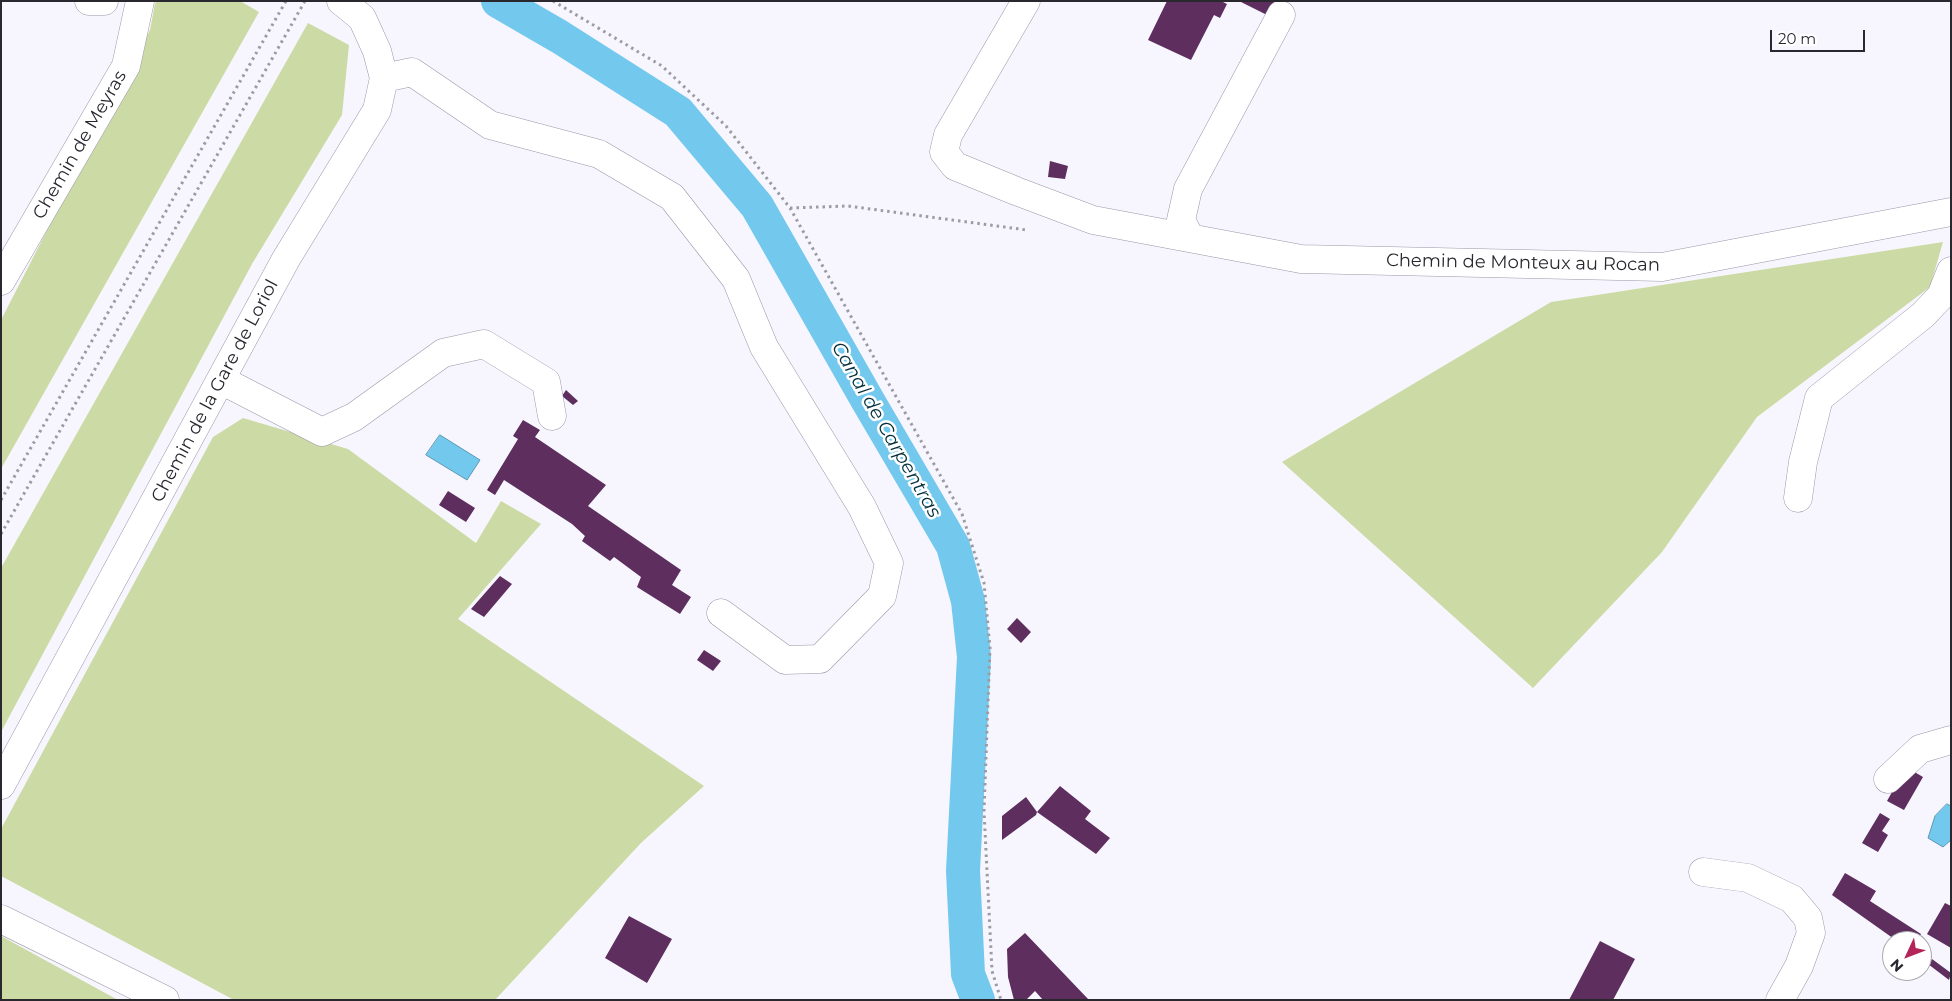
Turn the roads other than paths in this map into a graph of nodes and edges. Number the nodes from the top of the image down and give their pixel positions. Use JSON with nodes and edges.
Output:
{"nodes":[{"id":1,"x":89,"y":1,"type":"edge"},
{"id":2,"x":104,"y":1,"type":"edge"},
{"id":3,"x":140,"y":1,"type":"edge"},
{"id":4,"x":341,"y":1,"type":"edge"},
{"id":5,"x":1026,"y":1,"type":"edge"},
{"id":6,"x":1281,"y":14,"type":"dead end"},
{"id":7,"x":384,"y":78,"type":"junction"},
{"id":8,"x":1951,"y":212,"type":"edge"},
{"id":9,"x":1190,"y":238,"type":"junction"},
{"id":10,"x":1951,"y":272,"type":"edge"},
{"id":11,"x":1,"y":281,"type":"edge"},
{"id":12,"x":220,"y":380,"type":"junction"},
{"id":13,"x":552,"y":416,"type":"dead end"},
{"id":14,"x":1798,"y":498,"type":"dead end"},
{"id":15,"x":721,"y":613,"type":"dead end"},
{"id":16,"x":1951,"y":740,"type":"edge"},
{"id":17,"x":1888,"y":780,"type":"dead end"},
{"id":18,"x":1,"y":785,"type":"edge"},
{"id":19,"x":1704,"y":872,"type":"dead end"},
{"id":20,"x":1,"y":919,"type":"edge"},
{"id":21,"x":165,"y":1000,"type":"edge"},
{"id":22,"x":1780,"y":1000,"type":"edge"}],
"edges":[{"from":1,"to":2,"type":"street"},
{"from":3,"to":11,"type":"street","name":"Chemin de Meyras"},
{"from":4,"to":7,"type":"street","name":"Chemin de la Gare de Loriol"},
{"from":5,"to":9,"type":"street","name":"Chemin de Monteux au Rocan"},
{"from":6,"to":9,"type":"street"},
{"from":7,"to":12,"type":"street","name":"Chemin de la Gare de Loriol"},
{"from":7,"to":15,"type":"street"},
{"from":8,"to":9,"type":"street","name":"Chemin de Monteux au Rocan"},
{"from":10,"to":14,"type":"street"},
{"from":12,"to":13,"type":"street"},
{"from":12,"to":18,"type":"street","name":"Chemin de la Gare de Loriol"},
{"from":16,"to":17,"type":"street"},
{"from":19,"to":22,"type":"street"},
{"from":20,"to":21,"type":"street"}]}
